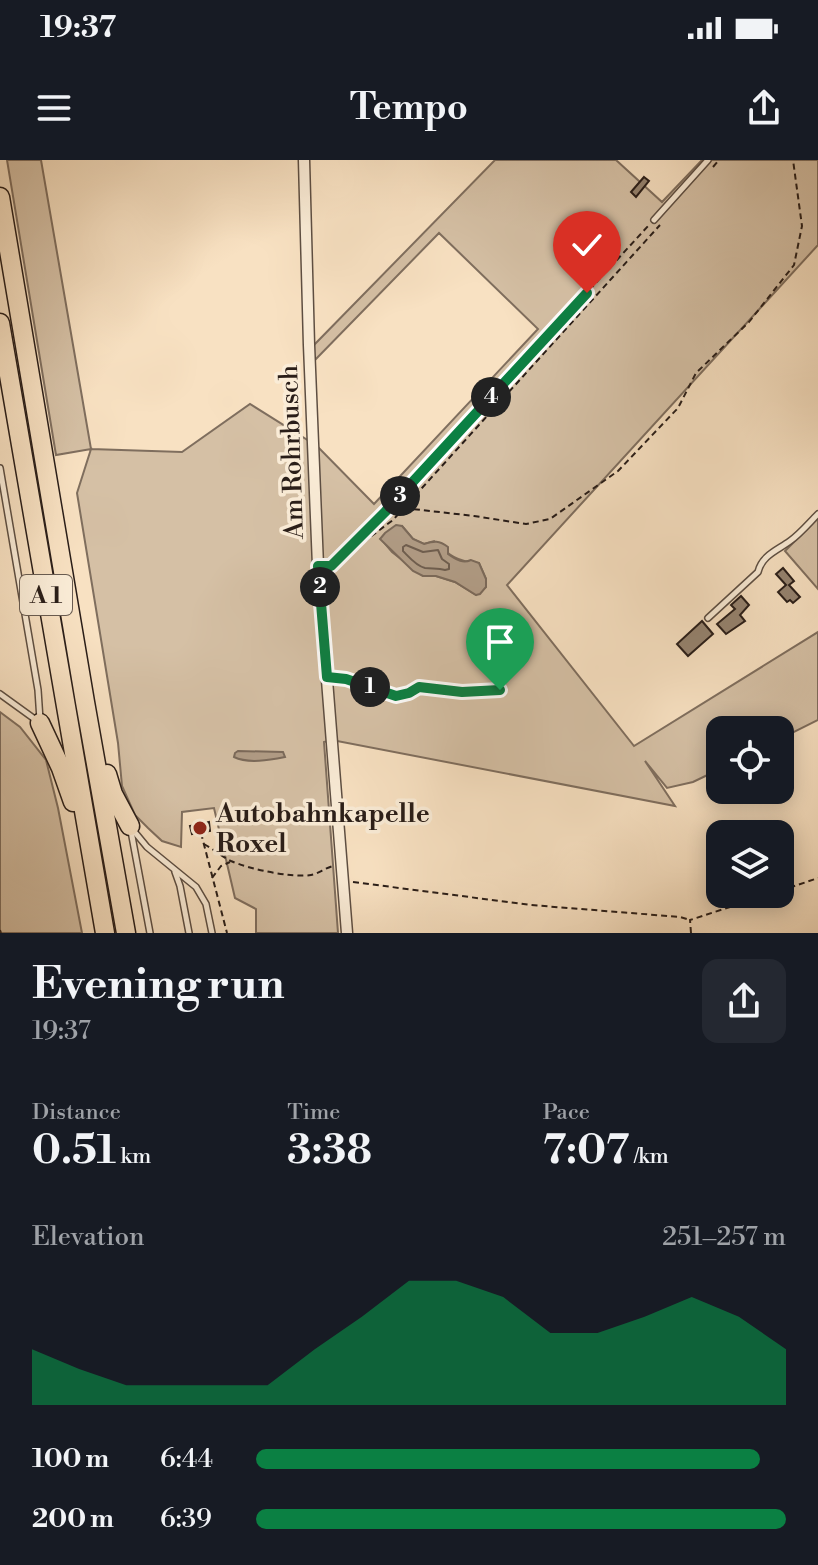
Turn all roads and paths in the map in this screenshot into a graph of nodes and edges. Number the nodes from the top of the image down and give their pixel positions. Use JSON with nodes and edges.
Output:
{"nodes":[{"id":1,"x":304,"y":160,"type":"edge"},
{"id":2,"x":708,"y":160,"type":"edge"},
{"id":3,"x":719,"y":160,"type":"edge"},
{"id":4,"x":793,"y":160,"type":"edge"},
{"id":5,"x":708,"y":172,"type":"dead end"},
{"id":6,"x":0,"y":197,"type":"edge"},
{"id":7,"x":666,"y":218,"type":"dead end"},
{"id":8,"x":654,"y":220,"type":"joint"},
{"id":9,"x":0,"y":323,"type":"edge"},
{"id":10,"x":0,"y":468,"type":"edge"},
{"id":11,"x":404,"y":508,"type":"junction"},
{"id":12,"x":818,"y":514,"type":"edge"},
{"id":13,"x":708,"y":618,"type":"dead end"},
{"id":14,"x":327,"y":677,"type":"junction"},
{"id":15,"x":500,"y":690,"type":"dead end"},
{"id":16,"x":0,"y":693,"type":"edge"},
{"id":17,"x":85,"y":702,"type":"junction"},
{"id":18,"x":40,"y":723,"type":"junction"},
{"id":19,"x":130,"y":826,"type":"junction"},
{"id":20,"x":201,"y":833,"type":"dead end"},
{"id":21,"x":204,"y":844,"type":"junction"},
{"id":22,"x":231,"y":861,"type":"junction"},
{"id":23,"x":342,"y":864,"type":"junction"},
{"id":24,"x":93,"y":866,"type":"junction"},
{"id":25,"x":175,"y":872,"type":"junction"},
{"id":26,"x":212,"y":878,"type":"junction"},
{"id":27,"x":818,"y":878,"type":"edge"},
{"id":28,"x":343,"y":881,"type":"junction"},
{"id":29,"x":794,"y":886,"type":"edge"},
{"id":30,"x":727,"y":908,"type":"edge"},
{"id":31,"x":690,"y":920,"type":"junction"},
{"id":32,"x":105,"y":933,"type":"edge"},
{"id":33,"x":126,"y":933,"type":"edge"},
{"id":34,"x":150,"y":933,"type":"edge"},
{"id":35,"x":189,"y":933,"type":"edge"},
{"id":36,"x":212,"y":933,"type":"edge"},
{"id":37,"x":227,"y":933,"type":"edge"},
{"id":38,"x":347,"y":933,"type":"edge"},
{"id":39,"x":691,"y":933,"type":"edge"}],
"edges":[{"from":1,"to":14,"type":"street","name":"Am Rohrbusch"},
{"from":2,"to":8,"type":"lane"},
{"from":3,"to":5,"type":"path"},
{"from":4,"to":11,"type":"path"},
{"from":6,"to":17,"type":"highway","number":"A 1"},
{"from":7,"to":11,"type":"path"},
{"from":8,"to":11,"type":"path"},
{"from":9,"to":24,"type":"highway","number":"A 1"},
{"from":10,"to":18,"type":"lane"},
{"from":12,"to":13,"type":"lane"},
{"from":14,"to":15,"type":"path"},
{"from":14,"to":23,"type":"street","name":"Am Rohrbusch"},
{"from":16,"to":18,"type":"lane"},
{"from":17,"to":19,"type":"highway"},
{"from":17,"to":33,"type":"highway","number":"A 1"},
{"from":18,"to":24,"type":"highway"},
{"from":19,"to":25,"type":"lane"},
{"from":19,"to":34,"type":"lane"},
{"from":20,"to":21,"type":"path"},
{"from":21,"to":22,"type":"path"},
{"from":21,"to":26,"type":"path"},
{"from":22,"to":23,"type":"path"},
{"from":22,"to":26,"type":"path"},
{"from":23,"to":28,"type":"street","name":"Am Rohrbusch"},
{"from":24,"to":32,"type":"highway","number":"A 1"},
{"from":25,"to":35,"type":"lane"},
{"from":25,"to":36,"type":"lane"},
{"from":26,"to":37,"type":"path"},
{"from":27,"to":29,"type":"path"},
{"from":28,"to":31,"type":"path"},
{"from":28,"to":38,"type":"street","name":"Am Rohrbusch"},
{"from":30,"to":31,"type":"path"},
{"from":31,"to":39,"type":"path"}]}
